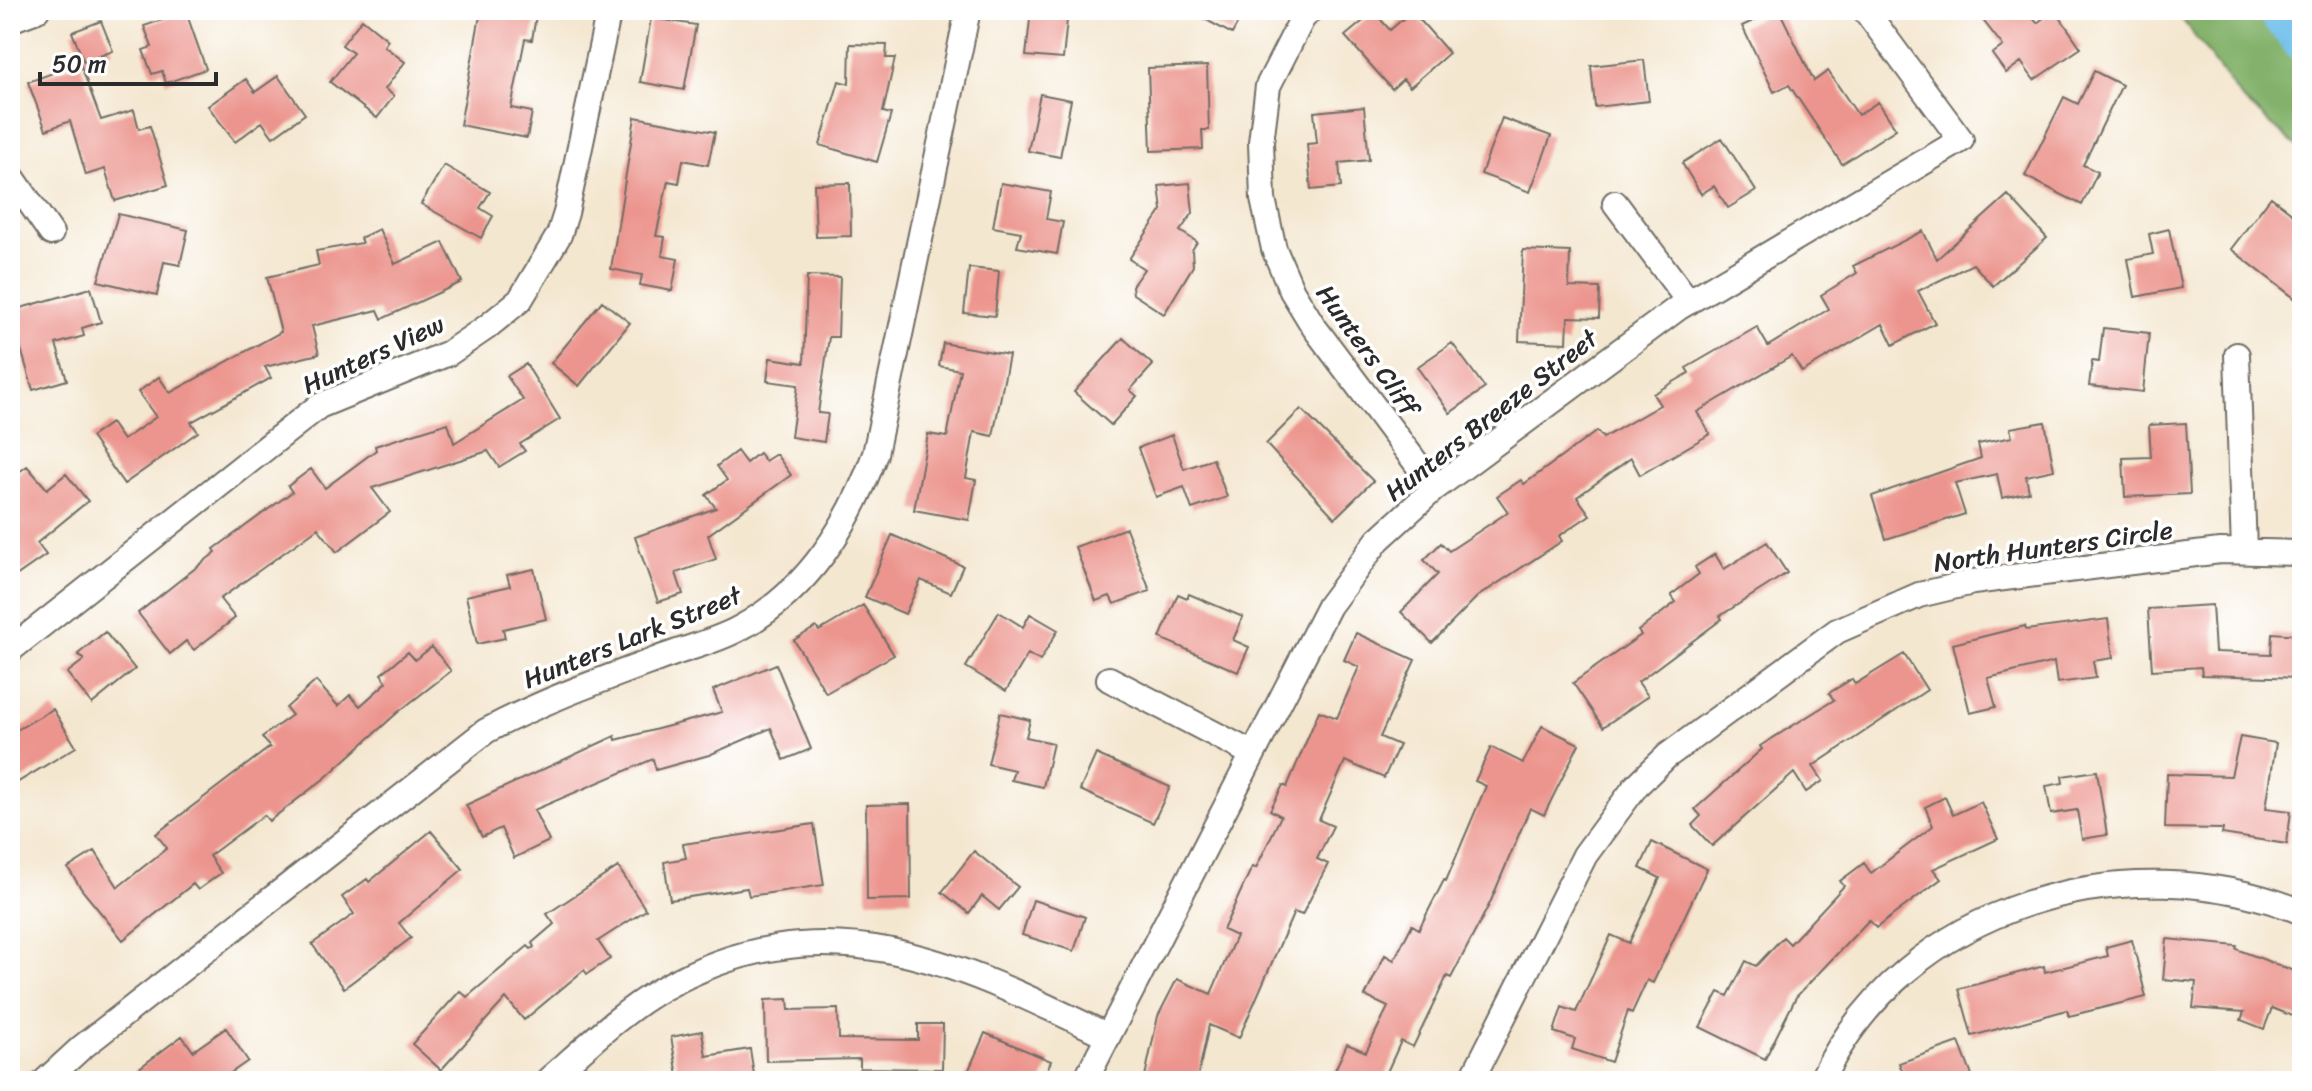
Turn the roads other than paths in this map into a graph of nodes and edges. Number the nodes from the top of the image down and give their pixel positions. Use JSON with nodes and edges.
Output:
{"nodes":[{"id":1,"x":37,"y":10,"type":"edge"},
{"id":2,"x":609,"y":10,"type":"edge"},
{"id":3,"x":968,"y":10,"type":"edge"},
{"id":4,"x":1310,"y":10,"type":"edge"},
{"id":5,"x":1865,"y":10,"type":"edge"},
{"id":6,"x":10,"y":20,"type":"edge"},
{"id":7,"x":10,"y":174,"type":"edge"},
{"id":8,"x":1615,"y":203,"type":"dead end"},
{"id":9,"x":51,"y":233,"type":"dead end"},
{"id":10,"x":1689,"y":302,"type":"junction"},
{"id":11,"x":2237,"y":355,"type":"dead end"},
{"id":12,"x":1435,"y":488,"type":"junction"},
{"id":13,"x":2244,"y":550,"type":"junction"},
{"id":14,"x":2302,"y":553,"type":"edge"},
{"id":15,"x":10,"y":650,"type":"edge"},
{"id":16,"x":1109,"y":679,"type":"dead end"},
{"id":17,"x":1251,"y":753,"type":"junction"},
{"id":18,"x":2302,"y":912,"type":"edge"},
{"id":19,"x":1108,"y":1036,"type":"junction"},
{"id":20,"x":45,"y":1081,"type":"edge"},
{"id":21,"x":547,"y":1081,"type":"edge"},
{"id":22,"x":1085,"y":1081,"type":"edge"},
{"id":23,"x":1471,"y":1081,"type":"edge"},
{"id":24,"x":1821,"y":1081,"type":"edge"}],
"edges":[{"from":1,"to":6,"type":"street"},
{"from":2,"to":15,"type":"street","name":"Hunters View"},
{"from":3,"to":20,"type":"street","name":"Hunters Lark Street"},
{"from":4,"to":12,"type":"street","name":"Hunters Cliff"},
{"from":5,"to":10,"type":"street","name":"Hunters Breeze Street"},
{"from":7,"to":9,"type":"street"},
{"from":8,"to":10,"type":"street"},
{"from":10,"to":12,"type":"street","name":"Hunters Breeze Street"},
{"from":11,"to":13,"type":"street"},
{"from":12,"to":17,"type":"street","name":"Hunters Breeze Street"},
{"from":13,"to":14,"type":"street","name":"North Hunters Circle"},
{"from":13,"to":23,"type":"street","name":"North Hunters Circle"},
{"from":16,"to":17,"type":"street"},
{"from":17,"to":19,"type":"street","name":"Hunters Breeze Street"},
{"from":18,"to":24,"type":"street"},
{"from":19,"to":21,"type":"street"},
{"from":19,"to":22,"type":"street","name":"Hunters Breeze Street"}]}
